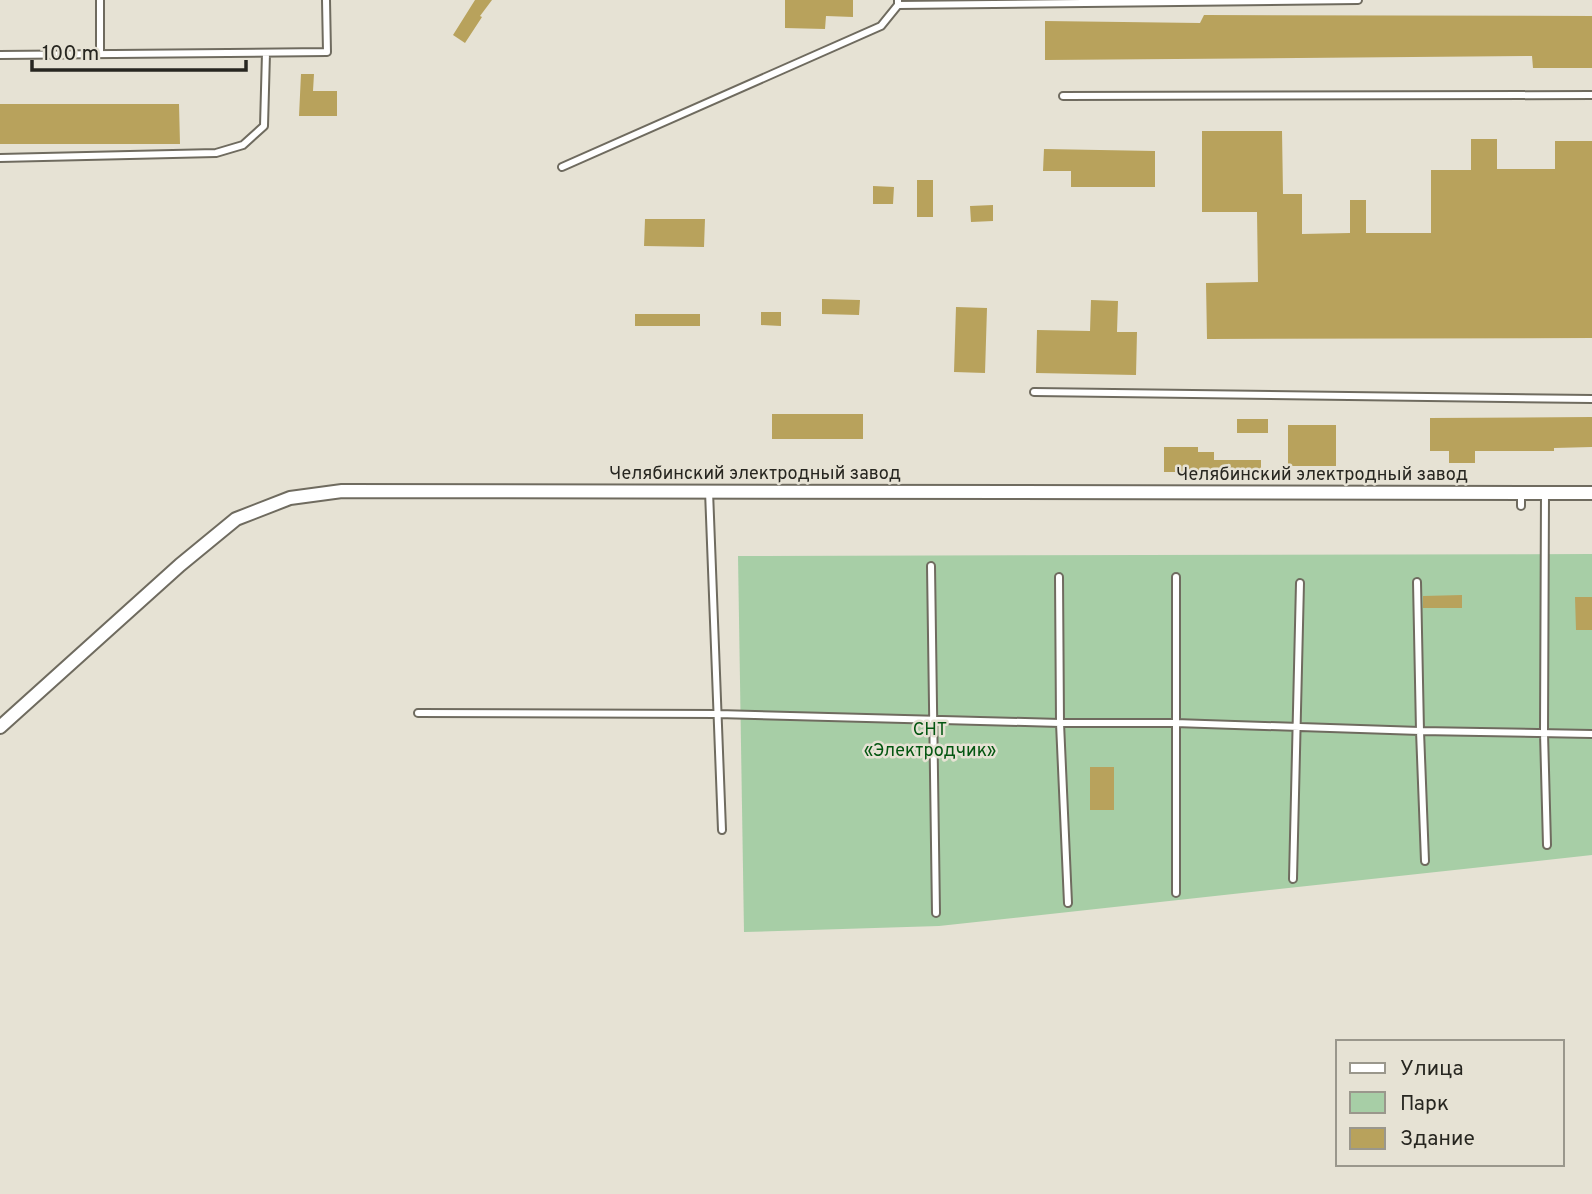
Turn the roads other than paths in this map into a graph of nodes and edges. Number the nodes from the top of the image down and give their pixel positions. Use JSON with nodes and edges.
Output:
{"nodes":[{"id":1,"x":100,"y":0,"type":"edge"},
{"id":2,"x":327,"y":0,"type":"edge"},
{"id":3,"x":1358,"y":0,"type":"edge"},
{"id":4,"x":898,"y":3,"type":"edge"},
{"id":5,"x":266,"y":53,"type":"junction"},
{"id":6,"x":100,"y":54,"type":"junction"},
{"id":7,"x":0,"y":55,"type":"edge"},
{"id":8,"x":1592,"y":95,"type":"edge"},
{"id":9,"x":1063,"y":96,"type":"dead end"},
{"id":10,"x":0,"y":158,"type":"edge"},
{"id":11,"x":562,"y":167,"type":"dead end"},
{"id":12,"x":1034,"y":392,"type":"dead end"},
{"id":13,"x":1592,"y":399,"type":"edge"},
{"id":14,"x":709,"y":491,"type":"junction"},
{"id":15,"x":1545,"y":493,"type":"junction"},
{"id":16,"x":1592,"y":493,"type":"edge"},
{"id":17,"x":932,"y":566,"type":"dead end"},
{"id":18,"x":1059,"y":577,"type":"dead end"},
{"id":19,"x":1176,"y":577,"type":"dead end"},
{"id":20,"x":1418,"y":582,"type":"dead end"},
{"id":21,"x":1300,"y":583,"type":"dead end"},
{"id":22,"x":418,"y":713,"type":"dead end"},
{"id":23,"x":718,"y":713,"type":"junction"},
{"id":24,"x":934,"y":719,"type":"junction"},
{"id":25,"x":1060,"y":723,"type":"junction"},
{"id":26,"x":1175,"y":723,"type":"junction"},
{"id":27,"x":0,"y":727,"type":"edge"},
{"id":28,"x":1296,"y":727,"type":"junction"},
{"id":29,"x":1420,"y":732,"type":"junction"},
{"id":30,"x":1544,"y":733,"type":"junction"},
{"id":31,"x":1592,"y":734,"type":"edge"},
{"id":32,"x":722,"y":830,"type":"dead end"},
{"id":33,"x":1547,"y":845,"type":"dead end"},
{"id":34,"x":1425,"y":861,"type":"dead end"},
{"id":35,"x":1293,"y":879,"type":"dead end"},
{"id":36,"x":1176,"y":893,"type":"dead end"},
{"id":37,"x":1068,"y":904,"type":"dead end"},
{"id":38,"x":936,"y":913,"type":"dead end"}],
"edges":[{"from":1,"to":6,"type":"lane"},
{"from":2,"to":5,"type":"lane"},
{"from":3,"to":4,"type":"lane"},
{"from":4,"to":11,"type":"lane"},
{"from":5,"to":6,"type":"lane"},
{"from":5,"to":10,"type":"lane"},
{"from":6,"to":7,"type":"lane"},
{"from":8,"to":9,"type":"lane"},
{"from":12,"to":13,"type":"lane"},
{"from":14,"to":15,"type":"street","name":"Челябинский электродный завод"},
{"from":14,"to":23,"type":"lane"},
{"from":14,"to":27,"type":"street","name":"Челябинский электродный завод"},
{"from":15,"to":16,"type":"street","name":"Челябинский электродный завод"},
{"from":15,"to":30,"type":"lane"},
{"from":17,"to":24,"type":"lane"},
{"from":18,"to":25,"type":"lane"},
{"from":19,"to":26,"type":"lane"},
{"from":20,"to":29,"type":"lane"},
{"from":21,"to":28,"type":"lane"},
{"from":22,"to":23,"type":"lane"},
{"from":23,"to":24,"type":"lane"},
{"from":23,"to":32,"type":"lane"},
{"from":24,"to":25,"type":"lane"},
{"from":24,"to":38,"type":"lane"},
{"from":25,"to":26,"type":"lane"},
{"from":25,"to":37,"type":"lane"},
{"from":26,"to":28,"type":"lane"},
{"from":26,"to":36,"type":"lane"},
{"from":28,"to":29,"type":"lane"},
{"from":28,"to":35,"type":"lane"},
{"from":29,"to":30,"type":"lane"},
{"from":29,"to":34,"type":"lane"},
{"from":30,"to":31,"type":"lane"},
{"from":30,"to":33,"type":"lane"}]}
